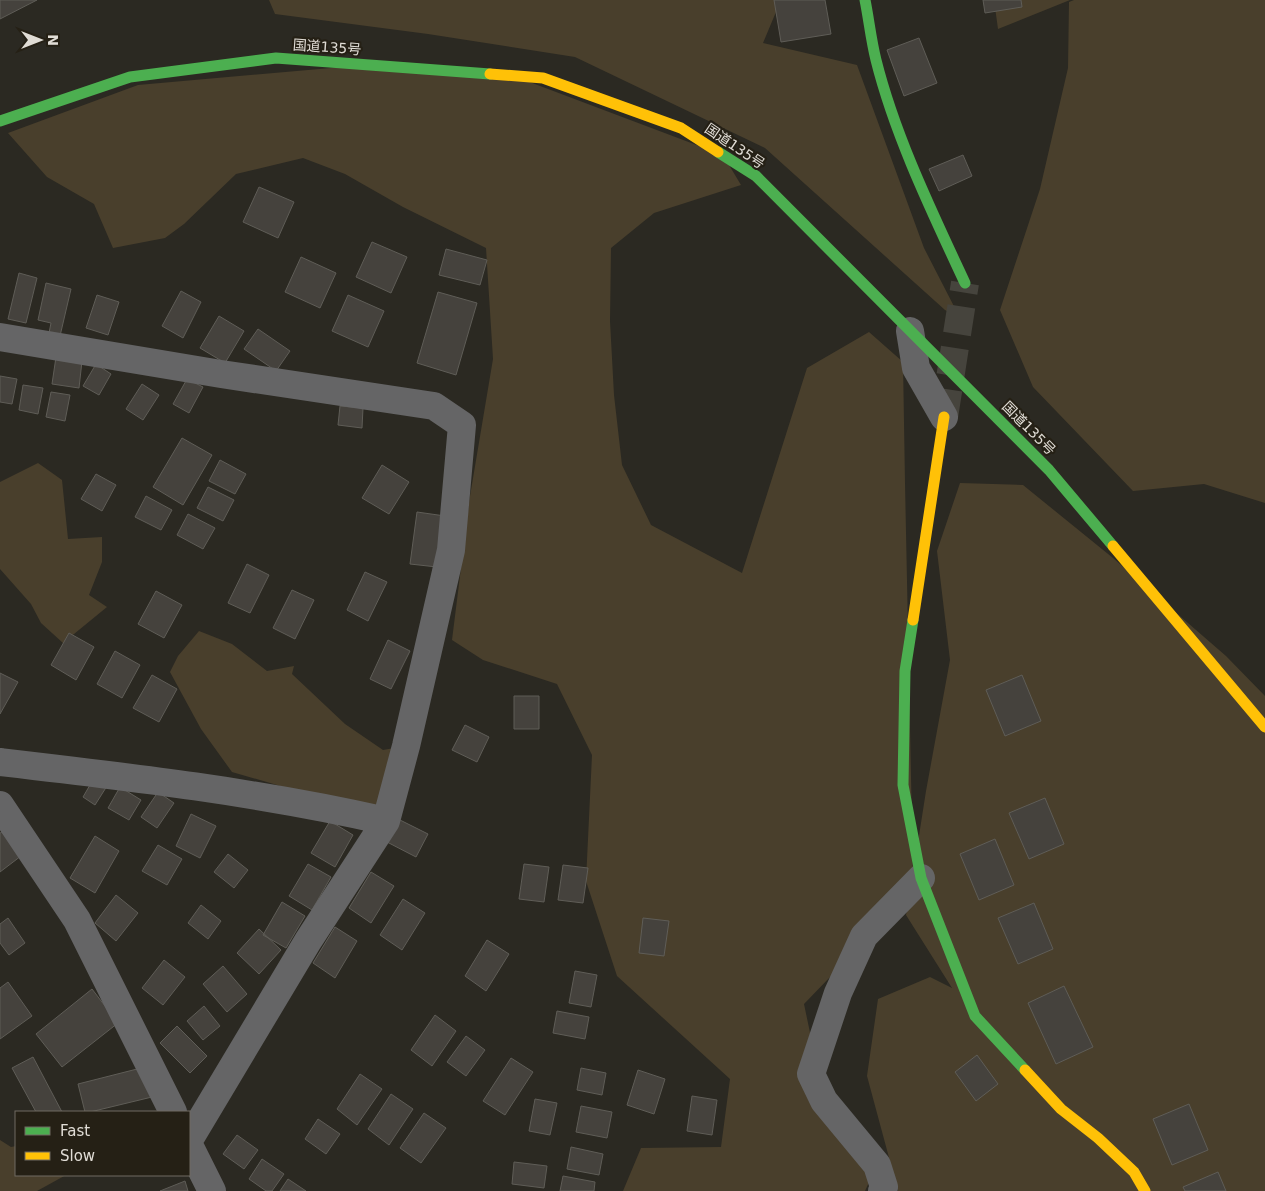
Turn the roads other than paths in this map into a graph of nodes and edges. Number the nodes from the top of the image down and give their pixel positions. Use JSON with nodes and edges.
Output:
{"nodes":[{"id":1,"x":865,"y":0,"type":"edge"},
{"id":2,"x":0,"y":121,"type":"edge"},
{"id":3,"x":965,"y":283,"type":"tunnel mouth"},
{"id":4,"x":910,"y":331,"type":"junction"},
{"id":5,"x":0,"y":337,"type":"edge"},
{"id":6,"x":944,"y":416,"type":"joint"},
{"id":7,"x":1265,"y":727,"type":"edge"},
{"id":8,"x":0,"y":762,"type":"edge"},
{"id":9,"x":0,"y":804,"type":"edge"},
{"id":10,"x":386,"y":822,"type":"junction"},
{"id":11,"x":921,"y":878,"type":"junction"},
{"id":12,"x":172,"y":1111,"type":"edge"},
{"id":13,"x":190,"y":1138,"type":"edge"},
{"id":14,"x":190,"y":1147,"type":"edge"},
{"id":15,"x":212,"y":1191,"type":"edge"},
{"id":16,"x":882,"y":1191,"type":"edge"},
{"id":17,"x":1145,"y":1191,"type":"edge"}],
"edges":[{"from":1,"to":3,"type":"main road"},
{"from":2,"to":4,"type":"main road","name":"国道135号"},
{"from":4,"to":6,"type":"street"},
{"from":4,"to":7,"type":"main road","name":"国道135号"},
{"from":5,"to":10,"type":"street"},
{"from":6,"to":11,"type":"main road"},
{"from":8,"to":10,"type":"street"},
{"from":9,"to":12,"type":"street"},
{"from":10,"to":13,"type":"street"},
{"from":11,"to":16,"type":"street"},
{"from":11,"to":17,"type":"main road"},
{"from":14,"to":15,"type":"street"}]}
